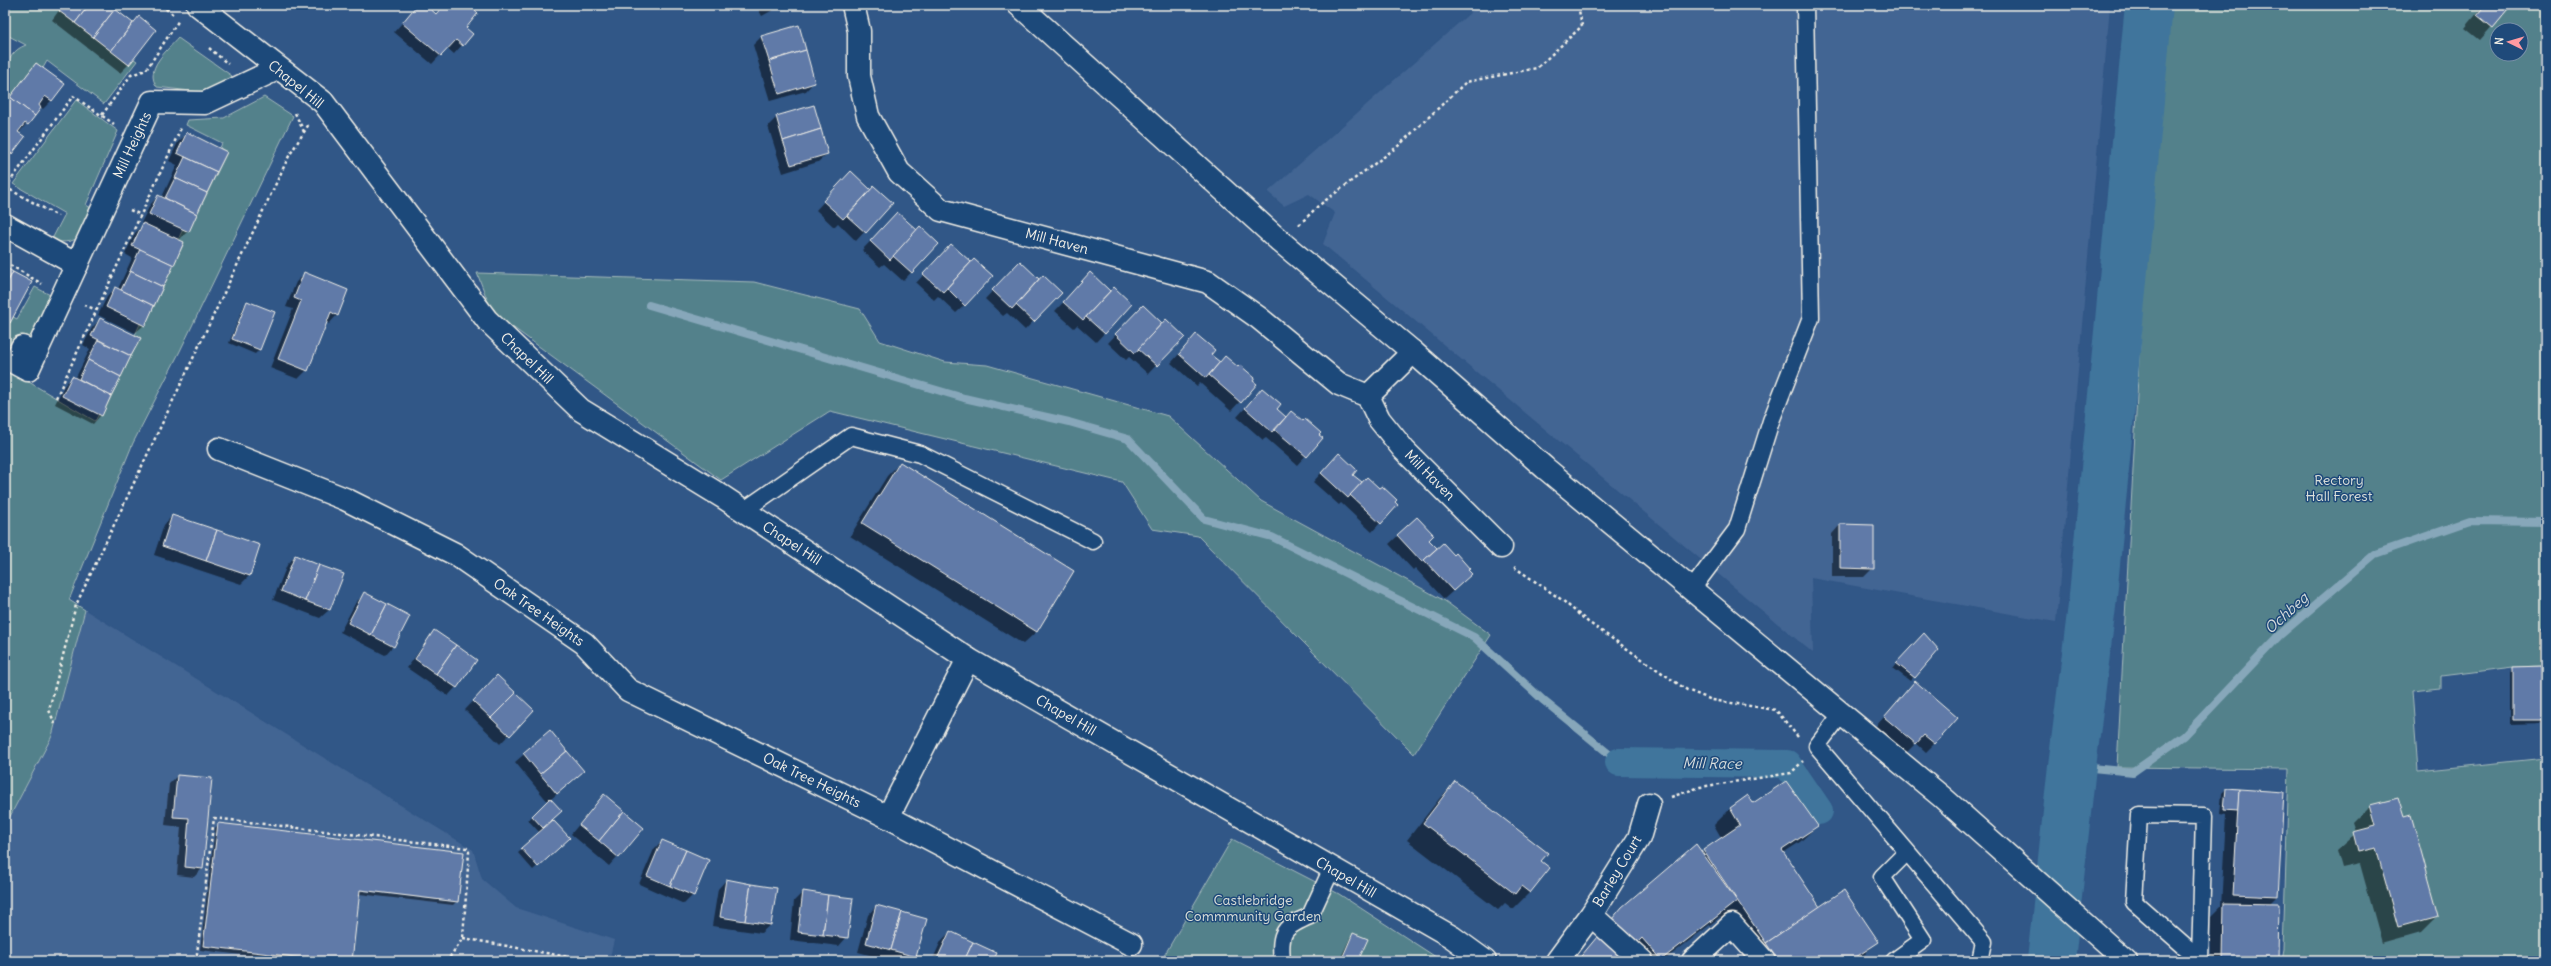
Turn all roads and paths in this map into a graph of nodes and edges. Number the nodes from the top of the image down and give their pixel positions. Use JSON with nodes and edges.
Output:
{"nodes":[{"id":1,"x":852,"y":5,"type":"edge"},
{"id":2,"x":1019,"y":5,"type":"edge"},
{"id":3,"x":1578,"y":5,"type":"edge"},
{"id":4,"x":1805,"y":5,"type":"edge"},
{"id":5,"x":202,"y":6,"type":"edge"},
{"id":6,"x":179,"y":20,"type":"dead end"},
{"id":7,"x":278,"y":69,"type":"junction"},
{"id":8,"x":323,"y":102,"type":"junction"},
{"id":9,"x":102,"y":115,"type":"junction"},
{"id":10,"x":183,"y":124,"type":"dead end"},
{"id":11,"x":119,"y":127,"type":"dead end"},
{"id":12,"x":5,"y":187,"type":"edge"},
{"id":13,"x":58,"y":216,"type":"dead end"},
{"id":14,"x":5,"y":225,"type":"edge"},
{"id":15,"x":1281,"y":242,"type":"junction"},
{"id":16,"x":5,"y":262,"type":"edge"},
{"id":17,"x":76,"y":265,"type":"junction"},
{"id":18,"x":47,"y":288,"type":"dead end"},
{"id":19,"x":1413,"y":352,"type":"junction"},
{"id":20,"x":35,"y":353,"type":"dead end"},
{"id":21,"x":1368,"y":396,"type":"junction"},
{"id":22,"x":56,"y":398,"type":"dead end"},
{"id":23,"x":219,"y":449,"type":"dead end"},
{"id":24,"x":743,"y":511,"type":"junction"},
{"id":25,"x":1093,"y":541,"type":"dead end"},
{"id":26,"x":1501,"y":547,"type":"joint"},
{"id":27,"x":1692,"y":589,"type":"junction"},
{"id":28,"x":968,"y":659,"type":"junction"},
{"id":29,"x":1842,"y":713,"type":"junction"},
{"id":30,"x":55,"y":724,"type":"dead end"},
{"id":31,"x":1814,"y":749,"type":"junction"},
{"id":32,"x":1649,"y":804,"type":"joint"},
{"id":33,"x":888,"y":816,"type":"junction"},
{"id":34,"x":1907,"y":852,"type":"junction"},
{"id":35,"x":1332,"y":868,"type":"junction"},
{"id":36,"x":1591,"y":915,"type":"junction"},
{"id":37,"x":463,"y":938,"type":"junction"},
{"id":38,"x":1131,"y":944,"type":"dead end"},
{"id":39,"x":573,"y":958,"type":"dead end"},
{"id":40,"x":2200,"y":960,"type":"edge"},
{"id":41,"x":196,"y":961,"type":"edge"},
{"id":42,"x":447,"y":961,"type":"edge"},
{"id":43,"x":1282,"y":961,"type":"edge"},
{"id":44,"x":1485,"y":961,"type":"edge"},
{"id":45,"x":1557,"y":961,"type":"edge"},
{"id":46,"x":1642,"y":961,"type":"edge"},
{"id":47,"x":1693,"y":961,"type":"edge"},
{"id":48,"x":1764,"y":961,"type":"edge"},
{"id":49,"x":1894,"y":961,"type":"edge"},
{"id":50,"x":1980,"y":961,"type":"edge"},
{"id":51,"x":2126,"y":961,"type":"edge"}],
"edges":[{"from":1,"to":21,"type":"street","name":"Mill Haven"},
{"from":2,"to":15,"type":"street"},
{"from":3,"to":15,"type":"path"},
{"from":4,"to":27,"type":"lane"},
{"from":5,"to":7,"type":"street","name":"Chapel Hill"},
{"from":6,"to":9,"type":"path"},
{"from":7,"to":8,"type":"street","name":"Chapel Hill"},
{"from":7,"to":17,"type":"street","name":"Mill Heights"},
{"from":8,"to":24,"type":"street","name":"Chapel Hill"},
{"from":8,"to":30,"type":"path"},
{"from":9,"to":11,"type":"path"},
{"from":9,"to":12,"type":"path"},
{"from":10,"to":22,"type":"path"},
{"from":12,"to":13,"type":"path"},
{"from":14,"to":17,"type":"street"},
{"from":15,"to":19,"type":"street"},
{"from":16,"to":18,"type":"path"},
{"from":17,"to":20,"type":"street","name":"Mill Heights"},
{"from":19,"to":21,"type":"street"},
{"from":19,"to":27,"type":"street"},
{"from":21,"to":26,"type":"street","name":"Mill Haven"},
{"from":23,"to":33,"type":"street","name":"Oak Tree Heights"},
{"from":24,"to":25,"type":"lane"},
{"from":24,"to":28,"type":"street","name":"Chapel Hill"},
{"from":26,"to":31,"type":"path"},
{"from":27,"to":29,"type":"street"},
{"from":28,"to":33,"type":"street"},
{"from":28,"to":35,"type":"street","name":"Chapel Hill"},
{"from":29,"to":31,"type":"lane"},
{"from":29,"to":51,"type":"street"},
{"from":31,"to":32,"type":"path"},
{"from":31,"to":34,"type":"lane"},
{"from":32,"to":36,"type":"street","name":"Barley Court"},
{"from":33,"to":38,"type":"street","name":"Oak Tree Heights"},
{"from":34,"to":49,"type":"lane"},
{"from":34,"to":50,"type":"lane"},
{"from":35,"to":43,"type":"lane"},
{"from":35,"to":44,"type":"street","name":"Chapel Hill"},
{"from":36,"to":45,"type":"street","name":"Barley Court"},
{"from":36,"to":46,"type":"street","name":"Barley Court"},
{"from":37,"to":39,"type":"path"},
{"from":37,"to":41,"type":"path"},
{"from":37,"to":42,"type":"path"},
{"from":40,"to":40,"type":"lane"},
{"from":47,"to":48,"type":"street"}]}
